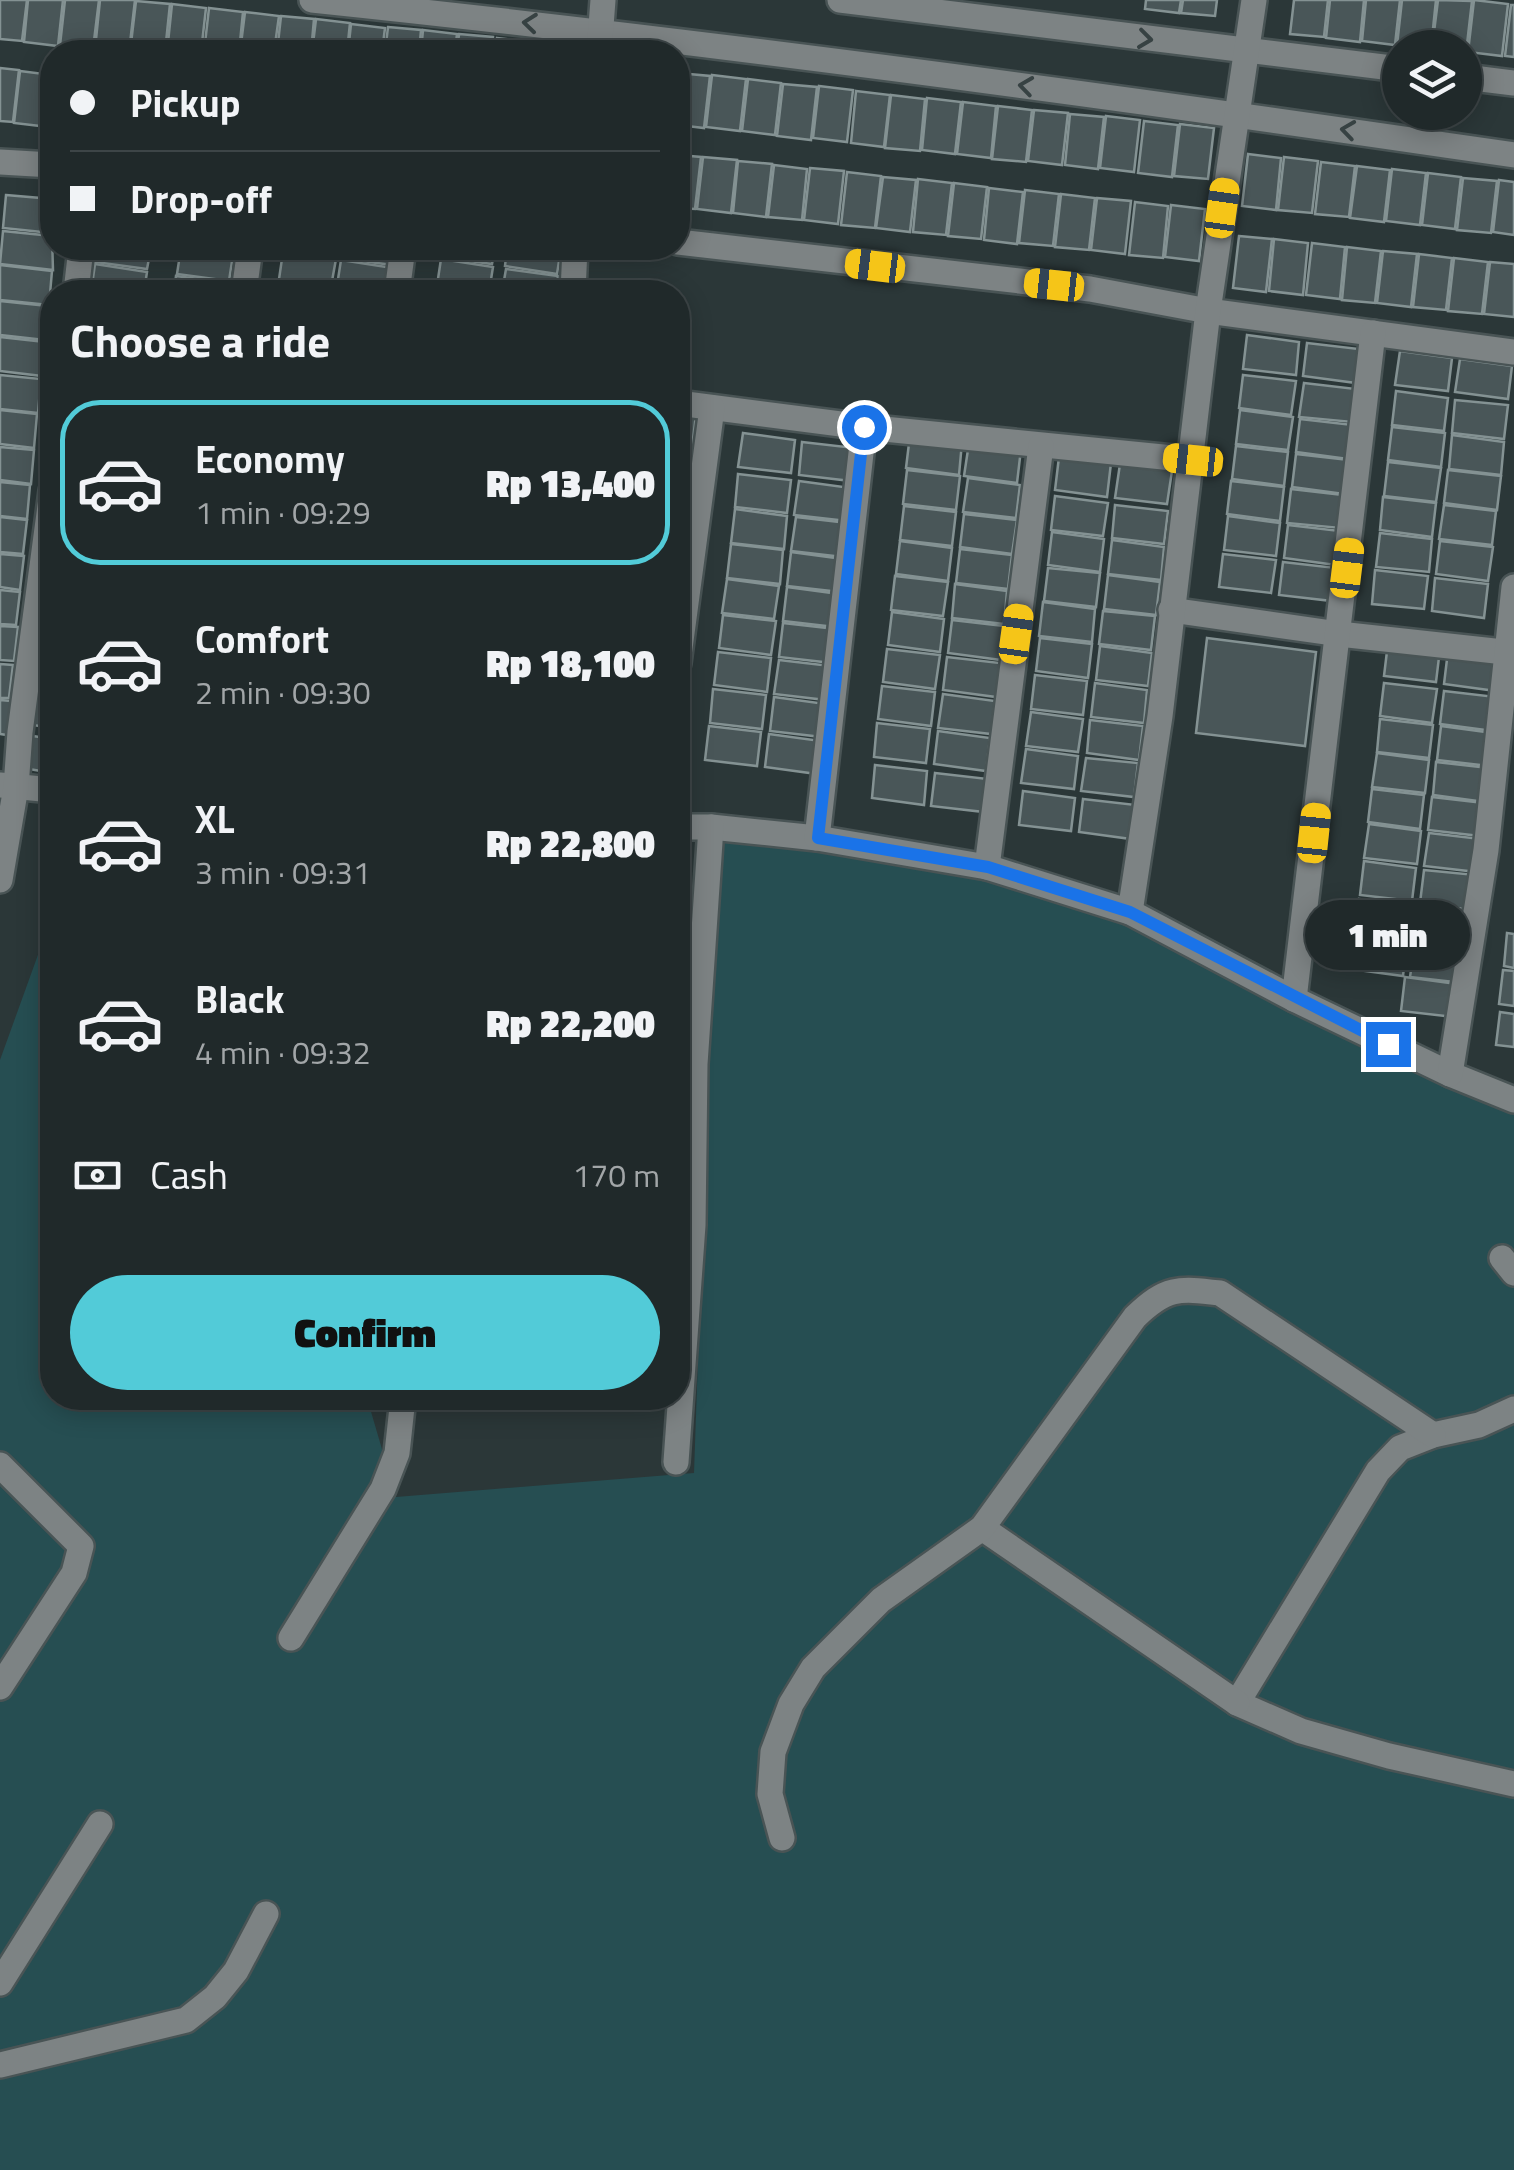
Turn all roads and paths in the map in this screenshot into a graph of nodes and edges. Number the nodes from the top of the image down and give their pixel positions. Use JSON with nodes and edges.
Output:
{"nodes":[{"id":1,"x":312,"y":0,"type":"edge"},
{"id":2,"x":603,"y":0,"type":"edge"},
{"id":3,"x":840,"y":0,"type":"edge"},
{"id":4,"x":1254,"y":0,"type":"edge"},
{"id":5,"x":593,"y":40,"type":"edge"},
{"id":6,"x":600,"y":40,"type":"edge"},
{"id":7,"x":690,"y":51,"type":"edge"},
{"id":8,"x":1247,"y":52,"type":"junction"},
{"id":9,"x":1382,"y":67,"type":"edge"},
{"id":10,"x":1482,"y":79,"type":"edge"},
{"id":11,"x":1514,"y":83,"type":"edge"},
{"id":12,"x":1236,"y":114,"type":"junction"},
{"id":13,"x":1514,"y":155,"type":"edge"},
{"id":14,"x":0,"y":162,"type":"edge"},
{"id":15,"x":40,"y":164,"type":"edge"},
{"id":16,"x":690,"y":243,"type":"edge"},
{"id":17,"x":1208,"y":311,"type":"junction"},
{"id":18,"x":1373,"y":334,"type":"junction"},
{"id":19,"x":1514,"y":352,"type":"edge"},
{"id":20,"x":690,"y":405,"type":"edge"},
{"id":21,"x":712,"y":408,"type":"junction"},
{"id":22,"x":864,"y":427,"type":"junction"},
{"id":23,"x":1041,"y":446,"type":"junction"},
{"id":24,"x":1193,"y":460,"type":"junction"},
{"id":25,"x":690,"y":572,"type":"edge"},
{"id":26,"x":40,"y":581,"type":"edge"},
{"id":27,"x":1514,"y":587,"type":"edge"},
{"id":28,"x":1171,"y":610,"type":"junction"},
{"id":29,"x":1339,"y":634,"type":"junction"},
{"id":30,"x":1511,"y":653,"type":"edge"},
{"id":31,"x":8,"y":786,"type":"edge"},
{"id":32,"x":40,"y":789,"type":"edge"},
{"id":33,"x":690,"y":827,"type":"edge"},
{"id":34,"x":711,"y":827,"type":"junction"},
{"id":35,"x":818,"y":838,"type":"junction"},
{"id":36,"x":988,"y":867,"type":"junction"},
{"id":37,"x":0,"y":880,"type":"edge"},
{"id":38,"x":1130,"y":912,"type":"junction"},
{"id":39,"x":1294,"y":999,"type":"junction"},
{"id":40,"x":690,"y":1026,"type":"edge"},
{"id":41,"x":1450,"y":1074,"type":"junction"},
{"id":42,"x":1514,"y":1100,"type":"edge"},
{"id":43,"x":402,"y":1410,"type":"edge"},
{"id":44,"x":678,"y":1410,"type":"edge"},
{"id":45,"x":1514,"y":1410,"type":"edge"},
{"id":46,"x":1433,"y":1435,"type":"junction"},
{"id":47,"x":676,"y":1462,"type":"dead end"},
{"id":48,"x":0,"y":1466,"type":"edge"},
{"id":49,"x":982,"y":1528,"type":"junction"},
{"id":50,"x":291,"y":1638,"type":"dead end"},
{"id":51,"x":0,"y":1687,"type":"edge"},
{"id":52,"x":1236,"y":1703,"type":"junction"},
{"id":53,"x":1514,"y":1784,"type":"edge"},
{"id":54,"x":100,"y":1824,"type":"dead end"},
{"id":55,"x":782,"y":1838,"type":"dead end"},
{"id":56,"x":266,"y":1914,"type":"dead end"},
{"id":57,"x":0,"y":1983,"type":"edge"},
{"id":58,"x":0,"y":2065,"type":"edge"}],
"edges":[{"from":5,"to":1,"type":"street","one_way":true},
{"from":2,"to":6,"type":"street"},
{"from":3,"to":8,"type":"street","one_way":true},
{"from":4,"to":8,"type":"street"},
{"from":12,"to":7,"type":"street","one_way":true},
{"from":8,"to":9,"type":"street"},
{"from":8,"to":12,"type":"street"},
{"from":10,"to":11,"type":"street"},
{"from":13,"to":12,"type":"street","one_way":true},
{"from":12,"to":17,"type":"street"},
{"from":14,"to":15,"type":"street"},
{"from":16,"to":17,"type":"street"},
{"from":17,"to":18,"type":"street"},
{"from":17,"to":24,"type":"street"},
{"from":18,"to":19,"type":"street"},
{"from":18,"to":29,"type":"street"},
{"from":20,"to":21,"type":"street"},
{"from":21,"to":22,"type":"street"},
{"from":21,"to":25,"type":"street"},
{"from":22,"to":23,"type":"street"},
{"from":22,"to":35,"type":"street"},
{"from":23,"to":24,"type":"street"},
{"from":23,"to":36,"type":"street"},
{"from":24,"to":28,"type":"street"},
{"from":26,"to":31,"type":"street"},
{"from":27,"to":30,"type":"street"},
{"from":28,"to":29,"type":"street"},
{"from":28,"to":38,"type":"street"},
{"from":29,"to":30,"type":"street"},
{"from":29,"to":39,"type":"street"},
{"from":30,"to":41,"type":"street"},
{"from":31,"to":32,"type":"street"},
{"from":31,"to":37,"type":"street"},
{"from":33,"to":34,"type":"street"},
{"from":34,"to":35,"type":"street"},
{"from":34,"to":40,"type":"street"},
{"from":35,"to":36,"type":"street"},
{"from":36,"to":38,"type":"street"},
{"from":38,"to":39,"type":"street"},
{"from":39,"to":41,"type":"street"},
{"from":41,"to":42,"type":"street"},
{"from":43,"to":50,"type":"street"},
{"from":44,"to":47,"type":"street"},
{"from":45,"to":46,"type":"street"},
{"from":46,"to":49,"type":"street"},
{"from":46,"to":52,"type":"street"},
{"from":48,"to":51,"type":"street"},
{"from":49,"to":52,"type":"street"},
{"from":49,"to":55,"type":"street"},
{"from":52,"to":53,"type":"street"},
{"from":54,"to":57,"type":"street"},
{"from":56,"to":58,"type":"street"}]}
